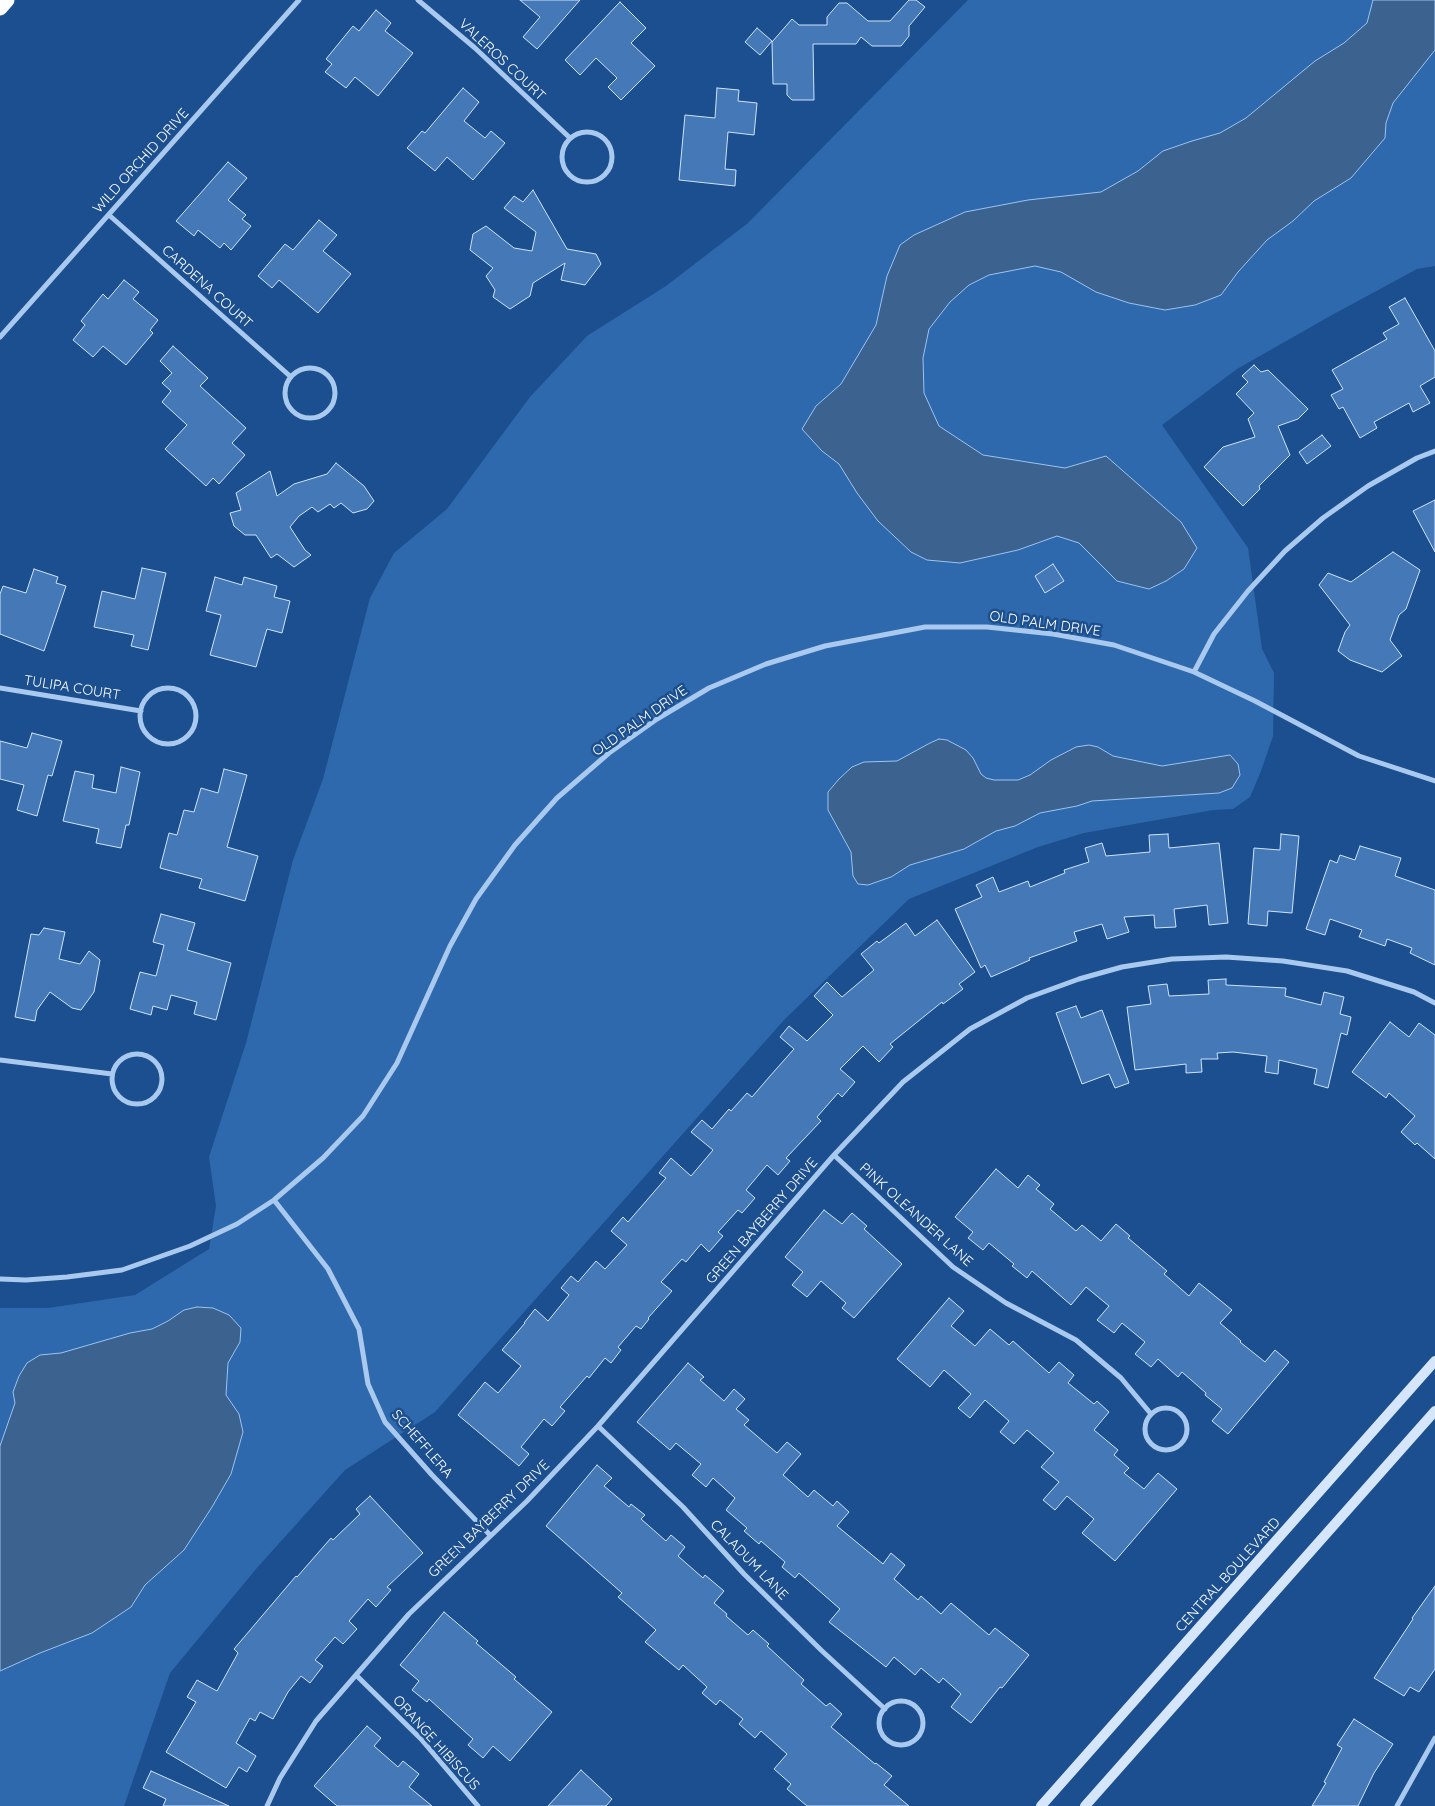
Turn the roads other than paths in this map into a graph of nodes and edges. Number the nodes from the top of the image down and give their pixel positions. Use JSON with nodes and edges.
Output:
{"nodes":[{"id":1,"x":7,"y":0,"type":"edge"},
{"id":2,"x":299,"y":0,"type":"edge"},
{"id":3,"x":418,"y":0,"type":"edge"},
{"id":4,"x":0,"y":8,"type":"edge"},
{"id":5,"x":570,"y":138,"type":"junction"},
{"id":6,"x":109,"y":215,"type":"junction"},
{"id":7,"x":0,"y":337,"type":"edge"},
{"id":8,"x":291,"y":377,"type":"junction"},
{"id":9,"x":1435,"y":451,"type":"edge"},
{"id":10,"x":1194,"y":672,"type":"junction"},
{"id":11,"x":0,"y":688,"type":"edge"},
{"id":12,"x":141,"y":711,"type":"junction"},
{"id":13,"x":1435,"y":781,"type":"edge"},
{"id":14,"x":1435,"y":1003,"type":"edge"},
{"id":15,"x":0,"y":1060,"type":"edge"},
{"id":16,"x":112,"y":1074,"type":"junction"},
{"id":17,"x":834,"y":1155,"type":"junction"},
{"id":18,"x":274,"y":1200,"type":"junction"},
{"id":19,"x":0,"y":1279,"type":"edge"},
{"id":20,"x":1435,"y":1361,"type":"edge"},
{"id":21,"x":1435,"y":1412,"type":"edge"},
{"id":22,"x":1151,"y":1414,"type":"junction"},
{"id":23,"x":598,"y":1426,"type":"junction"},
{"id":24,"x":490,"y":1535,"type":"junction"},
{"id":25,"x":356,"y":1675,"type":"junction"},
{"id":26,"x":885,"y":1708,"type":"junction"},
{"id":27,"x":1435,"y":1738,"type":"edge"},
{"id":28,"x":267,"y":1806,"type":"edge"},
{"id":29,"x":478,"y":1806,"type":"edge"},
{"id":30,"x":1041,"y":1806,"type":"edge"},
{"id":31,"x":1085,"y":1806,"type":"edge"},
{"id":32,"x":1397,"y":1806,"type":"edge"}],
"edges":[{"from":1,"to":4,"type":"highway"},
{"from":2,"to":6,"type":"street","name":"WILD ORCHID DRIVE"},
{"from":3,"to":5,"type":"street","name":"VALEROS COURT"},
{"from":5,"to":5,"type":"street"},
{"from":6,"to":7,"type":"street","name":"WILD ORCHID DRIVE"},
{"from":6,"to":8,"type":"street","name":"CARDENA COURT"},
{"from":8,"to":8,"type":"street"},
{"from":9,"to":10,"type":"street"},
{"from":10,"to":13,"type":"street","name":"OLD PALM DRIVE"},
{"from":10,"to":18,"type":"street","name":"OLD PALM DRIVE"},
{"from":11,"to":12,"type":"street","name":"TULIPA COURT"},
{"from":12,"to":12,"type":"street"},
{"from":14,"to":17,"type":"street","name":"GREEN BAYBERRY DRIVE"},
{"from":15,"to":16,"type":"street"},
{"from":16,"to":16,"type":"street"},
{"from":17,"to":22,"type":"street","name":"PINK OLEANDER LANE"},
{"from":17,"to":23,"type":"street","name":"GREEN BAYBERRY DRIVE"},
{"from":18,"to":19,"type":"street","name":"OLD PALM DRIVE"},
{"from":18,"to":24,"type":"street","name":"SCHEFFLERA"},
{"from":20,"to":30,"type":"street","name":"CENTRAL BOULEVARD"},
{"from":21,"to":31,"type":"street"},
{"from":22,"to":22,"type":"street"},
{"from":23,"to":24,"type":"street","name":"GREEN BAYBERRY DRIVE"},
{"from":23,"to":26,"type":"street","name":"CALADUM LANE"},
{"from":24,"to":25,"type":"street","name":"GREEN BAYBERRY DRIVE"},
{"from":25,"to":28,"type":"street","name":"GREEN BAYBERRY DRIVE"},
{"from":25,"to":29,"type":"street","name":"ORANGE HIBISCUS"},
{"from":26,"to":26,"type":"street"},
{"from":27,"to":32,"type":"street"}]}
